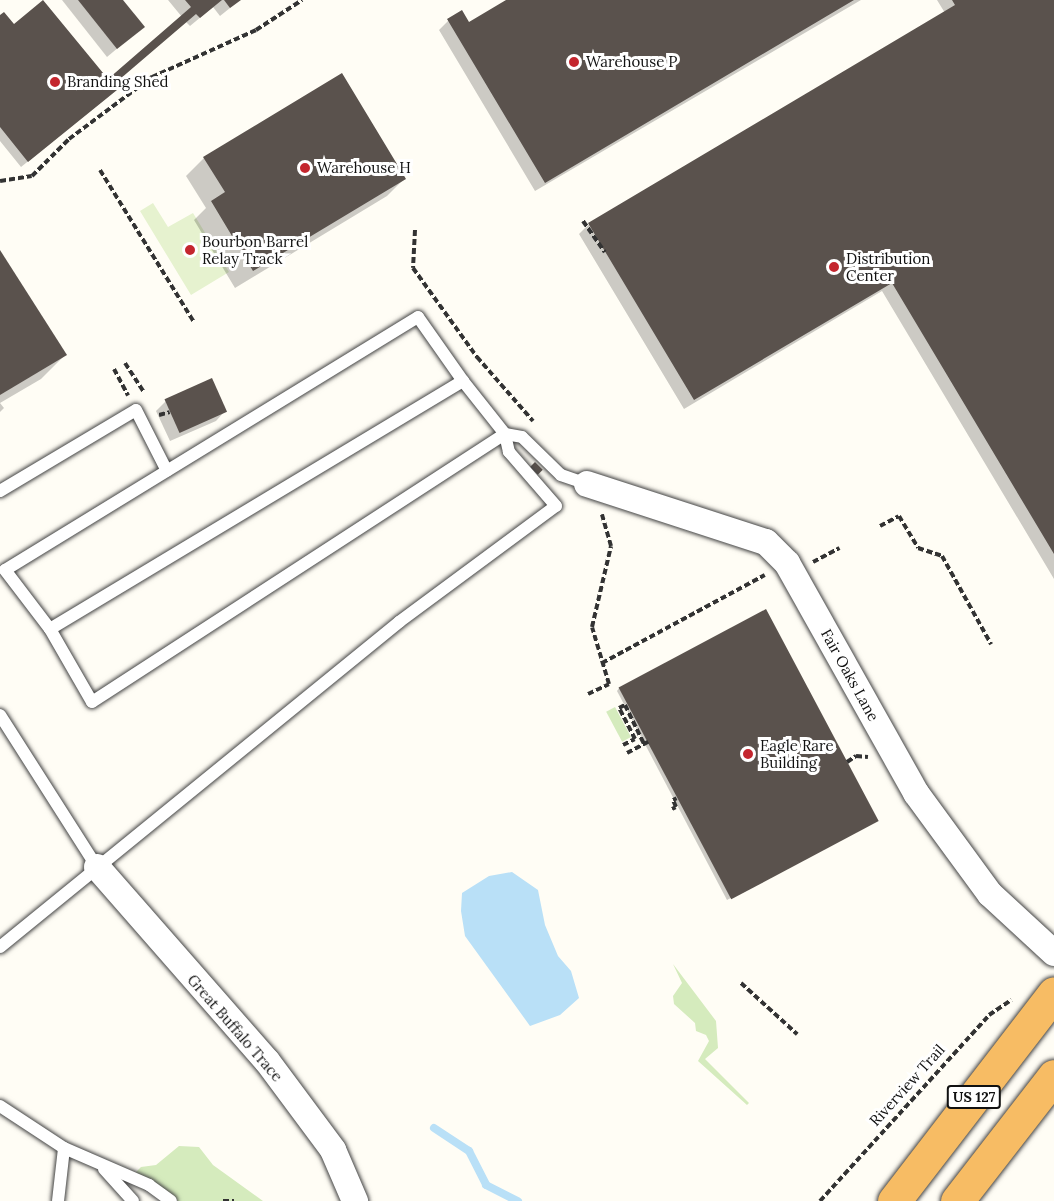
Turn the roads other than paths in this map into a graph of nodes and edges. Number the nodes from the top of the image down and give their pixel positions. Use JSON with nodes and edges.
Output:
{"nodes":[{"id":1,"x":463,"y":381,"type":"junction"},
{"id":2,"x":505,"y":434,"type":"junction"},
{"id":3,"x":167,"y":471,"type":"junction"},
{"id":4,"x":587,"y":484,"type":"joint"},
{"id":5,"x":0,"y":491,"type":"edge"},
{"id":6,"x":2,"y":567,"type":"edge"},
{"id":7,"x":50,"y":629,"type":"junction"},
{"id":8,"x":0,"y":715,"type":"edge"},
{"id":9,"x":97,"y":867,"type":"junction"},
{"id":10,"x":0,"y":947,"type":"edge"},
{"id":11,"x":1054,"y":953,"type":"edge"},
{"id":12,"x":1054,"y":993,"type":"edge"},
{"id":13,"x":1054,"y":1076,"type":"edge"},
{"id":14,"x":0,"y":1106,"type":"edge"},
{"id":15,"x":64,"y":1148,"type":"junction"},
{"id":16,"x":101,"y":1166,"type":"junction"},
{"id":17,"x":58,"y":1201,"type":"edge"},
{"id":18,"x":133,"y":1201,"type":"edge"},
{"id":19,"x":171,"y":1201,"type":"edge"},
{"id":20,"x":355,"y":1201,"type":"edge"},
{"id":21,"x":894,"y":1201,"type":"edge"},
{"id":22,"x":957,"y":1201,"type":"edge"}],
"edges":[{"from":1,"to":2,"type":"lane"},
{"from":1,"to":3,"type":"lane"},
{"from":1,"to":7,"type":"lane"},
{"from":2,"to":4,"type":"lane"},
{"from":2,"to":7,"type":"lane"},
{"from":2,"to":9,"type":"lane"},
{"from":3,"to":5,"type":"lane"},
{"from":3,"to":6,"type":"lane"},
{"from":4,"to":11,"type":"street","name":"Fair Oaks Lane"},
{"from":6,"to":7,"type":"lane"},
{"from":8,"to":9,"type":"lane"},
{"from":9,"to":10,"type":"lane"},
{"from":9,"to":20,"type":"street","name":"Great Buffalo Trace"},
{"from":12,"to":21,"type":"highway","number":"US 127"},
{"from":13,"to":22,"type":"highway","number":"US 127"},
{"from":14,"to":15,"type":"lane"},
{"from":15,"to":16,"type":"lane"},
{"from":15,"to":17,"type":"lane"},
{"from":16,"to":18,"type":"lane"},
{"from":16,"to":19,"type":"lane"}]}
